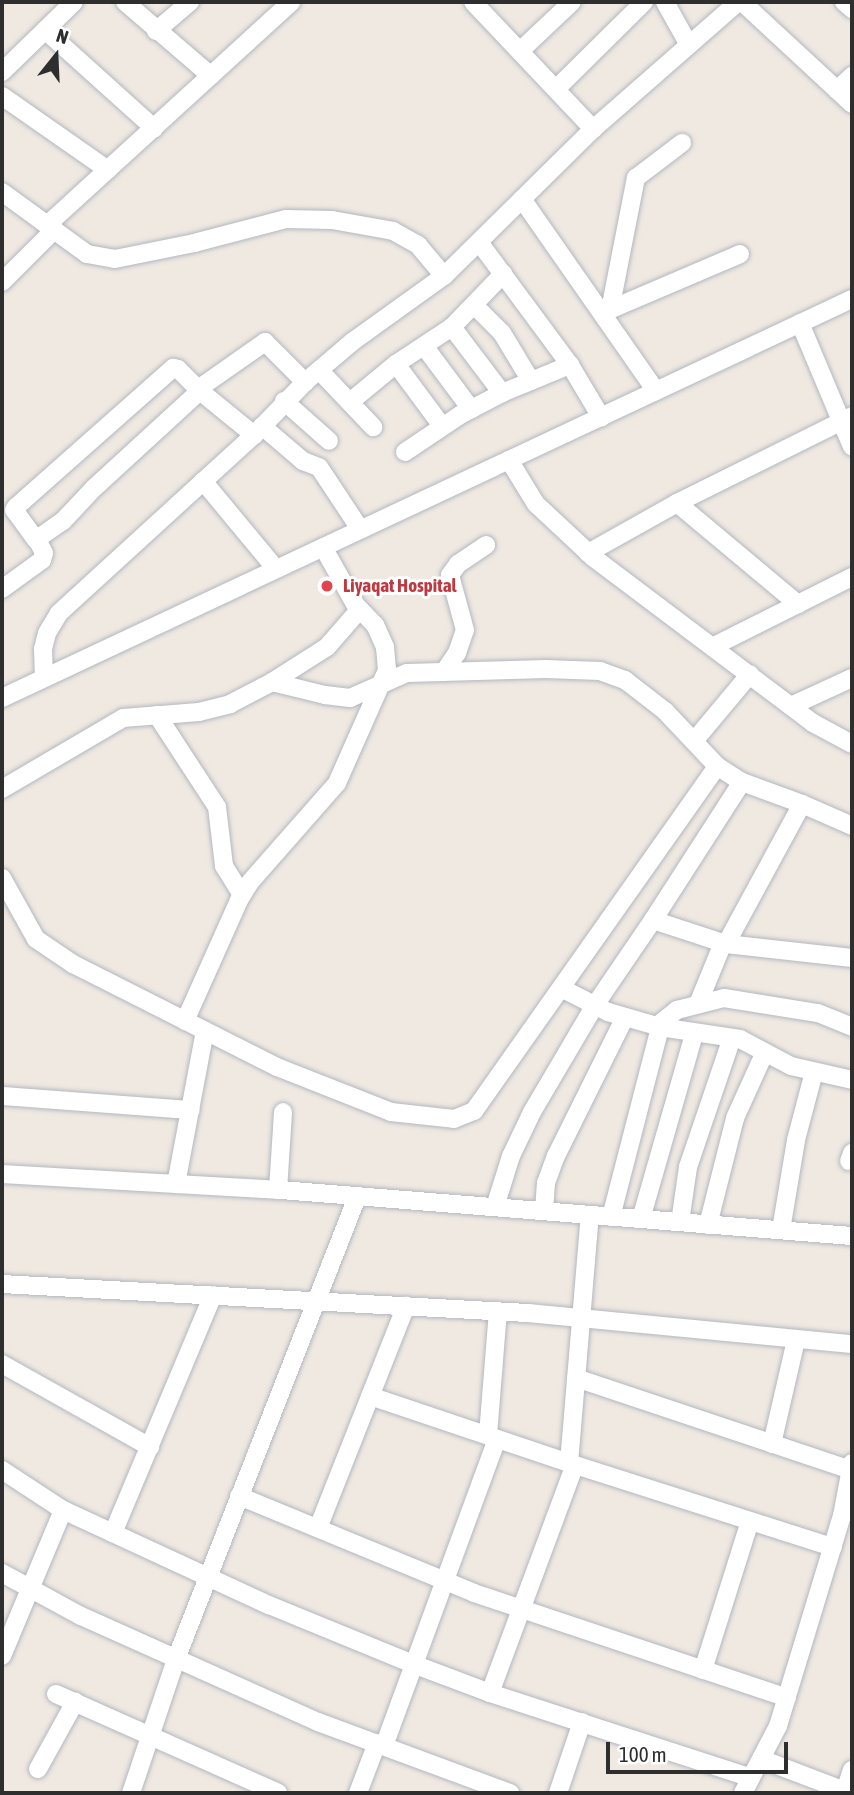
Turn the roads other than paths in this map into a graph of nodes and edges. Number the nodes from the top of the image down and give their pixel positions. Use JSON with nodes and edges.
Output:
{"nodes":[{"id":1,"x":74,"y":2,"type":"edge"},
{"id":2,"x":125,"y":2,"type":"edge"},
{"id":3,"x":190,"y":2,"type":"edge"},
{"id":4,"x":291,"y":2,"type":"edge"},
{"id":5,"x":499,"y":2,"type":"edge"},
{"id":6,"x":572,"y":2,"type":"edge"},
{"id":7,"x":644,"y":2,"type":"edge"},
{"id":8,"x":665,"y":2,"type":"edge"},
{"id":9,"x":742,"y":2,"type":"edge"},
{"id":10,"x":844,"y":2,"type":"edge"},
{"id":11,"x":480,"y":8,"type":"edge"},
{"id":12,"x":852,"y":9,"type":"edge"},
{"id":13,"x":45,"y":30,"type":"junction"},
{"id":14,"x":156,"y":31,"type":"junction"},
{"id":15,"x":689,"y":46,"type":"junction"},
{"id":16,"x":520,"y":51,"type":"junction"},
{"id":17,"x":2,"y":72,"type":"edge"},
{"id":18,"x":211,"y":76,"type":"junction"},
{"id":19,"x":852,"y":76,"type":"edge"},
{"id":20,"x":556,"y":89,"type":"junction"},
{"id":21,"x":837,"y":90,"type":"junction"},
{"id":22,"x":2,"y":96,"type":"edge"},
{"id":23,"x":852,"y":104,"type":"edge"},
{"id":24,"x":154,"y":128,"type":"junction"},
{"id":25,"x":593,"y":129,"type":"junction"},
{"id":26,"x":682,"y":143,"type":"dead end"},
{"id":27,"x":108,"y":170,"type":"junction"},
{"id":28,"x":2,"y":191,"type":"edge"},
{"id":29,"x":522,"y":199,"type":"junction"},
{"id":30,"x":50,"y":227,"type":"junction"},
{"id":31,"x":479,"y":242,"type":"junction"},
{"id":32,"x":740,"y":254,"type":"dead end"},
{"id":33,"x":503,"y":274,"type":"junction"},
{"id":34,"x":444,"y":276,"type":"junction"},
{"id":35,"x":2,"y":282,"type":"edge"},
{"id":36,"x":852,"y":299,"type":"edge"},
{"id":37,"x":475,"y":306,"type":"junction"},
{"id":38,"x":606,"y":311,"type":"junction"},
{"id":39,"x":800,"y":323,"type":"junction"},
{"id":40,"x":452,"y":327,"type":"junction"},
{"id":41,"x":424,"y":346,"type":"junction"},
{"id":42,"x":397,"y":364,"type":"junction"},
{"id":43,"x":570,"y":365,"type":"junction"},
{"id":44,"x":312,"y":376,"type":"junction"},
{"id":45,"x":531,"y":381,"type":"junction"},
{"id":46,"x":199,"y":390,"type":"junction"},
{"id":47,"x":656,"y":391,"type":"junction"},
{"id":48,"x":502,"y":393,"type":"junction"},
{"id":49,"x":284,"y":401,"type":"junction"},
{"id":50,"x":350,"y":402,"type":"junction"},
{"id":51,"x":471,"y":409,"type":"junction"},
{"id":52,"x":601,"y":417,"type":"junction"},
{"id":53,"x":847,"y":418,"type":"edge"},
{"id":54,"x":442,"y":426,"type":"junction"},
{"id":55,"x":373,"y":427,"type":"dead end"},
{"id":56,"x":258,"y":430,"type":"junction"},
{"id":57,"x":329,"y":441,"type":"dead end"},
{"id":58,"x":852,"y":447,"type":"edge"},
{"id":59,"x":405,"y":452,"type":"dead end"},
{"id":60,"x":509,"y":460,"type":"junction"},
{"id":61,"x":203,"y":481,"type":"junction"},
{"id":62,"x":677,"y":503,"type":"junction"},
{"id":63,"x":360,"y":530,"type":"junction"},
{"id":64,"x":36,"y":540,"type":"junction"},
{"id":65,"x":486,"y":545,"type":"dead end"},
{"id":66,"x":323,"y":547,"type":"junction"},
{"id":67,"x":588,"y":553,"type":"junction"},
{"id":68,"x":276,"y":569,"type":"junction"},
{"id":69,"x":852,"y":577,"type":"edge"},
{"id":70,"x":2,"y":589,"type":"edge"},
{"id":71,"x":798,"y":604,"type":"junction"},
{"id":72,"x":360,"y":609,"type":"junction"},
{"id":73,"x":714,"y":646,"type":"junction"},
{"id":74,"x":444,"y":672,"type":"junction"},
{"id":75,"x":750,"y":674,"type":"junction"},
{"id":76,"x":44,"y":678,"type":"junction"},
{"id":77,"x":852,"y":678,"type":"edge"},
{"id":78,"x":272,"y":682,"type":"junction"},
{"id":79,"x":383,"y":683,"type":"junction"},
{"id":80,"x":2,"y":698,"type":"edge"},
{"id":81,"x":791,"y":706,"type":"junction"},
{"id":82,"x":157,"y":715,"type":"junction"},
{"id":83,"x":694,"y":741,"type":"junction"},
{"id":84,"x":852,"y":744,"type":"edge"},
{"id":85,"x":718,"y":766,"type":"junction"},
{"id":86,"x":742,"y":782,"type":"junction"},
{"id":87,"x":2,"y":789,"type":"edge"},
{"id":88,"x":802,"y":804,"type":"junction"},
{"id":89,"x":852,"y":826,"type":"edge"},
{"id":90,"x":2,"y":878,"type":"edge"},
{"id":91,"x":242,"y":895,"type":"junction"},
{"id":92,"x":653,"y":920,"type":"junction"},
{"id":93,"x":724,"y":943,"type":"junction"},
{"id":94,"x":852,"y":958,"type":"edge"},
{"id":95,"x":564,"y":989,"type":"junction"},
{"id":96,"x":698,"y":1004,"type":"junction"},
{"id":97,"x":595,"y":1005,"type":"junction"},
{"id":98,"x":625,"y":1017,"type":"junction"},
{"id":99,"x":185,"y":1021,"type":"junction"},
{"id":100,"x":658,"y":1026,"type":"junction"},
{"id":101,"x":852,"y":1027,"type":"edge"},
{"id":102,"x":205,"y":1031,"type":"junction"},
{"id":103,"x":694,"y":1034,"type":"junction"},
{"id":104,"x":732,"y":1038,"type":"junction"},
{"id":105,"x":765,"y":1052,"type":"junction"},
{"id":106,"x":814,"y":1072,"type":"junction"},
{"id":107,"x":852,"y":1080,"type":"edge"},
{"id":108,"x":2,"y":1096,"type":"edge"},
{"id":109,"x":190,"y":1110,"type":"junction"},
{"id":110,"x":283,"y":1112,"type":"dead end"},
{"id":111,"x":2,"y":1174,"type":"edge"},
{"id":112,"x":176,"y":1184,"type":"junction"},
{"id":113,"x":278,"y":1189,"type":"junction"},
{"id":114,"x":357,"y":1196,"type":"junction"},
{"id":115,"x":495,"y":1207,"type":"junction"},
{"id":116,"x":544,"y":1211,"type":"junction"},
{"id":117,"x":590,"y":1215,"type":"junction"},
{"id":118,"x":611,"y":1217,"type":"junction"},
{"id":119,"x":640,"y":1219,"type":"junction"},
{"id":120,"x":680,"y":1222,"type":"junction"},
{"id":121,"x":708,"y":1225,"type":"junction"},
{"id":122,"x":781,"y":1230,"type":"junction"},
{"id":123,"x":852,"y":1236,"type":"edge"},
{"id":124,"x":2,"y":1284,"type":"edge"},
{"id":125,"x":212,"y":1295,"type":"junction"},
{"id":126,"x":317,"y":1301,"type":"junction"},
{"id":127,"x":406,"y":1306,"type":"junction"},
{"id":128,"x":498,"y":1312,"type":"junction"},
{"id":129,"x":581,"y":1319,"type":"junction"},
{"id":130,"x":796,"y":1340,"type":"junction"},
{"id":131,"x":852,"y":1344,"type":"edge"},
{"id":132,"x":2,"y":1364,"type":"edge"},
{"id":133,"x":576,"y":1378,"type":"junction"},
{"id":134,"x":370,"y":1396,"type":"junction"},
{"id":135,"x":492,"y":1437,"type":"junction"},
{"id":136,"x":772,"y":1444,"type":"junction"},
{"id":137,"x":150,"y":1447,"type":"junction"},
{"id":138,"x":572,"y":1464,"type":"junction"},
{"id":139,"x":851,"y":1467,"type":"edge"},
{"id":140,"x":2,"y":1470,"type":"edge"},
{"id":141,"x":239,"y":1496,"type":"junction"},
{"id":142,"x":63,"y":1510,"type":"junction"},
{"id":143,"x":847,"y":1517,"type":"edge"},
{"id":144,"x":750,"y":1521,"type":"junction"},
{"id":145,"x":318,"y":1528,"type":"junction"},
{"id":146,"x":113,"y":1533,"type":"junction"},
{"id":147,"x":833,"y":1547,"type":"junction"},
{"id":148,"x":2,"y":1573,"type":"edge"},
{"id":149,"x":208,"y":1577,"type":"junction"},
{"id":150,"x":445,"y":1581,"type":"junction"},
{"id":151,"x":29,"y":1590,"type":"junction"},
{"id":152,"x":520,"y":1608,"type":"junction"},
{"id":153,"x":2,"y":1656,"type":"edge"},
{"id":154,"x":176,"y":1660,"type":"junction"},
{"id":155,"x":413,"y":1664,"type":"junction"},
{"id":156,"x":703,"y":1670,"type":"junction"},
{"id":157,"x":490,"y":1693,"type":"junction"},
{"id":158,"x":56,"y":1694,"type":"dead end"},
{"id":159,"x":787,"y":1698,"type":"junction"},
{"id":160,"x":75,"y":1702,"type":"junction"},
{"id":161,"x":582,"y":1722,"type":"junction"},
{"id":162,"x":150,"y":1737,"type":"junction"},
{"id":163,"x":380,"y":1745,"type":"junction"},
{"id":164,"x":761,"y":1759,"type":"junction"},
{"id":165,"x":38,"y":1769,"type":"dead end"},
{"id":166,"x":852,"y":1770,"type":"edge"},
{"id":167,"x":747,"y":1785,"type":"edge"},
{"id":168,"x":848,"y":1792,"type":"edge"},
{"id":169,"x":131,"y":1793,"type":"edge"},
{"id":170,"x":278,"y":1793,"type":"edge"},
{"id":171,"x":358,"y":1793,"type":"edge"},
{"id":172,"x":510,"y":1793,"type":"edge"},
{"id":173,"x":558,"y":1793,"type":"edge"}],
"edges":[{"from":1,"to":13,"type":"street"},
{"from":2,"to":14,"type":"street"},
{"from":3,"to":14,"type":"street"},
{"from":4,"to":18,"type":"street"},
{"from":5,"to":11,"type":"street"},
{"from":6,"to":16,"type":"street"},
{"from":7,"to":20,"type":"street"},
{"from":8,"to":15,"type":"street"},
{"from":9,"to":15,"type":"street"},
{"from":9,"to":21,"type":"street"},
{"from":10,"to":12,"type":"street"},
{"from":11,"to":16,"type":"street"},
{"from":13,"to":17,"type":"street"},
{"from":13,"to":24,"type":"street"},
{"from":14,"to":18,"type":"street"},
{"from":15,"to":25,"type":"street"},
{"from":16,"to":20,"type":"street"},
{"from":18,"to":24,"type":"street"},
{"from":19,"to":21,"type":"street"},
{"from":20,"to":25,"type":"street"},
{"from":21,"to":23,"type":"street"},
{"from":22,"to":27,"type":"street"},
{"from":24,"to":27,"type":"street"},
{"from":25,"to":29,"type":"street"},
{"from":26,"to":38,"type":"street"},
{"from":27,"to":30,"type":"street"},
{"from":28,"to":30,"type":"street"},
{"from":29,"to":31,"type":"street"},
{"from":29,"to":38,"type":"street"},
{"from":30,"to":34,"type":"street"},
{"from":30,"to":35,"type":"street"},
{"from":31,"to":33,"type":"street"},
{"from":31,"to":34,"type":"street"},
{"from":32,"to":38,"type":"street"},
{"from":33,"to":37,"type":"street"},
{"from":33,"to":43,"type":"street"},
{"from":34,"to":44,"type":"street"},
{"from":36,"to":39,"type":"street"},
{"from":37,"to":40,"type":"street"},
{"from":37,"to":45,"type":"street"},
{"from":38,"to":47,"type":"street"},
{"from":39,"to":47,"type":"street"},
{"from":39,"to":53,"type":"street"},
{"from":40,"to":41,"type":"street"},
{"from":40,"to":48,"type":"street"},
{"from":41,"to":42,"type":"street"},
{"from":41,"to":51,"type":"street"},
{"from":42,"to":50,"type":"street"},
{"from":42,"to":54,"type":"street"},
{"from":43,"to":45,"type":"street"},
{"from":43,"to":52,"type":"street"},
{"from":44,"to":46,"type":"street"},
{"from":44,"to":49,"type":"street"},
{"from":44,"to":50,"type":"street"},
{"from":45,"to":48,"type":"street"},
{"from":46,"to":56,"type":"street"},
{"from":46,"to":64,"type":"street"},
{"from":46,"to":64,"type":"street"},
{"from":47,"to":52,"type":"street"},
{"from":48,"to":51,"type":"street"},
{"from":49,"to":56,"type":"street"},
{"from":49,"to":57,"type":"street"},
{"from":50,"to":55,"type":"street"},
{"from":51,"to":54,"type":"street"},
{"from":52,"to":60,"type":"street"},
{"from":53,"to":58,"type":"street"},
{"from":53,"to":62,"type":"street"},
{"from":54,"to":59,"type":"street"},
{"from":56,"to":61,"type":"street"},
{"from":56,"to":63,"type":"street"},
{"from":60,"to":63,"type":"street"},
{"from":60,"to":67,"type":"street"},
{"from":61,"to":68,"type":"street"},
{"from":61,"to":76,"type":"street"},
{"from":62,"to":67,"type":"street"},
{"from":62,"to":71,"type":"street"},
{"from":63,"to":66,"type":"street"},
{"from":64,"to":70,"type":"street"},
{"from":65,"to":74,"type":"street"},
{"from":66,"to":68,"type":"street"},
{"from":66,"to":72,"type":"street"},
{"from":67,"to":73,"type":"street"},
{"from":68,"to":76,"type":"street"},
{"from":69,"to":71,"type":"street"},
{"from":71,"to":73,"type":"street"},
{"from":72,"to":78,"type":"street"},
{"from":72,"to":79,"type":"street"},
{"from":73,"to":75,"type":"street"},
{"from":74,"to":79,"type":"street"},
{"from":74,"to":83,"type":"street"},
{"from":75,"to":81,"type":"street"},
{"from":75,"to":83,"type":"street"},
{"from":76,"to":80,"type":"street"},
{"from":77,"to":81,"type":"street"},
{"from":78,"to":79,"type":"street"},
{"from":78,"to":82,"type":"street"},
{"from":79,"to":91,"type":"street"},
{"from":81,"to":84,"type":"street"},
{"from":82,"to":87,"type":"street"},
{"from":82,"to":91,"type":"street"},
{"from":83,"to":85,"type":"street"},
{"from":85,"to":86,"type":"street"},
{"from":85,"to":95,"type":"street"},
{"from":86,"to":88,"type":"street"},
{"from":86,"to":92,"type":"street"},
{"from":88,"to":89,"type":"street"},
{"from":88,"to":93,"type":"street"},
{"from":90,"to":99,"type":"street"},
{"from":91,"to":99,"type":"street"},
{"from":92,"to":93,"type":"street"},
{"from":92,"to":97,"type":"street"},
{"from":93,"to":94,"type":"street"},
{"from":93,"to":96,"type":"street"},
{"from":95,"to":97,"type":"street"},
{"from":95,"to":102,"type":"street"},
{"from":96,"to":100,"type":"street"},
{"from":96,"to":101,"type":"street"},
{"from":97,"to":98,"type":"street"},
{"from":97,"to":115,"type":"street"},
{"from":98,"to":100,"type":"street"},
{"from":98,"to":116,"type":"street"},
{"from":99,"to":102,"type":"street"},
{"from":100,"to":103,"type":"street"},
{"from":100,"to":118,"type":"street"},
{"from":102,"to":109,"type":"street"},
{"from":103,"to":104,"type":"street"},
{"from":103,"to":119,"type":"street"},
{"from":104,"to":105,"type":"street"},
{"from":104,"to":120,"type":"street"},
{"from":105,"to":106,"type":"street"},
{"from":105,"to":121,"type":"street"},
{"from":106,"to":107,"type":"street"},
{"from":106,"to":122,"type":"street"},
{"from":108,"to":109,"type":"street"},
{"from":109,"to":112,"type":"street"},
{"from":110,"to":113,"type":"street"},
{"from":111,"to":112,"type":"street"},
{"from":112,"to":113,"type":"street"},
{"from":113,"to":114,"type":"street"},
{"from":114,"to":115,"type":"street"},
{"from":114,"to":126,"type":"street"},
{"from":115,"to":116,"type":"street"},
{"from":116,"to":117,"type":"street"},
{"from":117,"to":118,"type":"street"},
{"from":117,"to":129,"type":"street"},
{"from":118,"to":119,"type":"street"},
{"from":119,"to":120,"type":"street"},
{"from":120,"to":121,"type":"street"},
{"from":121,"to":122,"type":"street"},
{"from":122,"to":123,"type":"street"},
{"from":124,"to":125,"type":"street"},
{"from":125,"to":126,"type":"street"},
{"from":125,"to":137,"type":"street"},
{"from":126,"to":127,"type":"street"},
{"from":126,"to":141,"type":"street"},
{"from":127,"to":128,"type":"street"},
{"from":127,"to":134,"type":"street"},
{"from":128,"to":129,"type":"street"},
{"from":128,"to":135,"type":"street"},
{"from":129,"to":130,"type":"street"},
{"from":129,"to":133,"type":"street"},
{"from":130,"to":131,"type":"street"},
{"from":130,"to":136,"type":"street"},
{"from":132,"to":137,"type":"street"},
{"from":133,"to":136,"type":"street"},
{"from":133,"to":138,"type":"street"},
{"from":134,"to":135,"type":"street"},
{"from":134,"to":145,"type":"street"},
{"from":135,"to":138,"type":"street"},
{"from":135,"to":150,"type":"street"},
{"from":136,"to":139,"type":"street"},
{"from":137,"to":146,"type":"street"},
{"from":138,"to":144,"type":"street"},
{"from":138,"to":152,"type":"street"},
{"from":139,"to":143,"type":"street"},
{"from":140,"to":142,"type":"street"},
{"from":141,"to":145,"type":"street"},
{"from":141,"to":149,"type":"street"},
{"from":142,"to":146,"type":"street"},
{"from":142,"to":151,"type":"street"},
{"from":143,"to":147,"type":"street"},
{"from":144,"to":147,"type":"street"},
{"from":144,"to":156,"type":"street"},
{"from":145,"to":150,"type":"street"},
{"from":146,"to":149,"type":"street"},
{"from":147,"to":159,"type":"street"},
{"from":148,"to":151,"type":"street"},
{"from":149,"to":154,"type":"street"},
{"from":149,"to":155,"type":"street"},
{"from":150,"to":152,"type":"street"},
{"from":150,"to":155,"type":"street"},
{"from":151,"to":153,"type":"street"},
{"from":151,"to":154,"type":"street"},
{"from":152,"to":156,"type":"street"},
{"from":152,"to":157,"type":"street"},
{"from":154,"to":162,"type":"street"},
{"from":154,"to":163,"type":"street"},
{"from":155,"to":157,"type":"street"},
{"from":155,"to":163,"type":"street"},
{"from":156,"to":159,"type":"street"},
{"from":157,"to":161,"type":"street"},
{"from":158,"to":160,"type":"street"},
{"from":159,"to":164,"type":"street"},
{"from":160,"to":162,"type":"street"},
{"from":160,"to":165,"type":"street"},
{"from":161,"to":167,"type":"street"},
{"from":161,"to":173,"type":"street"},
{"from":162,"to":169,"type":"street"},
{"from":162,"to":170,"type":"street"},
{"from":163,"to":171,"type":"street"},
{"from":163,"to":172,"type":"street"},
{"from":164,"to":167,"type":"street"},
{"from":164,"to":168,"type":"street"},
{"from":166,"to":168,"type":"street"}]}
